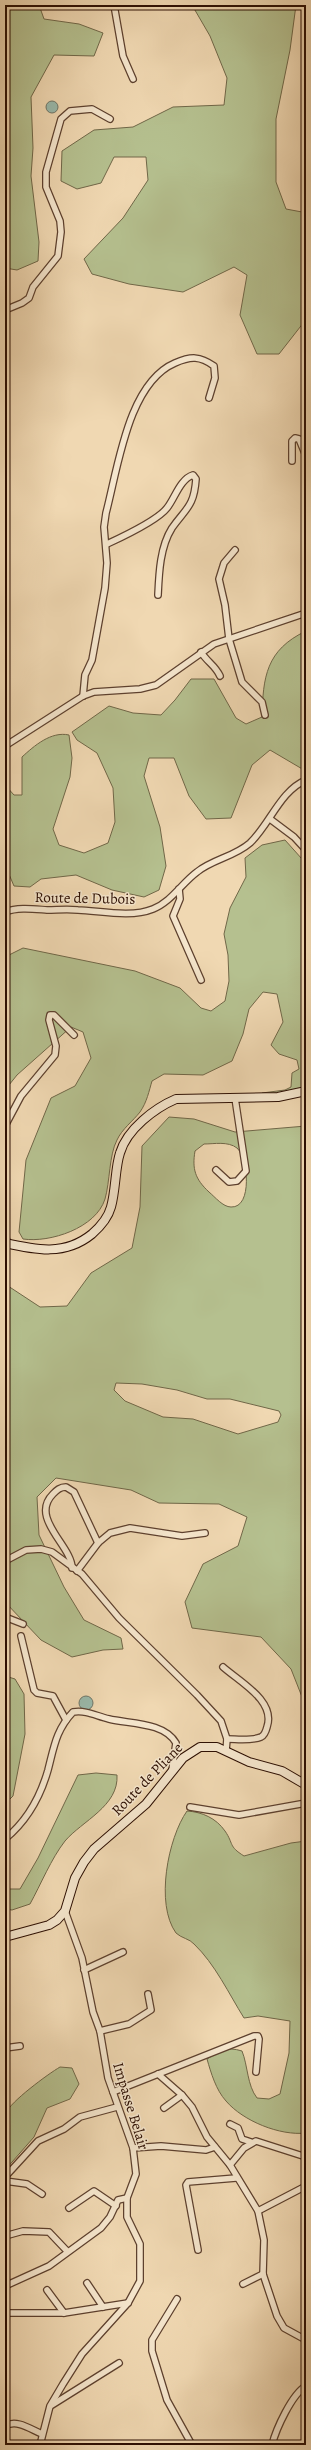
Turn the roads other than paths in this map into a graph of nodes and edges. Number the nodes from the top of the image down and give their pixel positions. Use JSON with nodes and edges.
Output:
{"nodes":[{"id":1,"x":114,"y":5,"type":"edge"},
{"id":2,"x":133,"y":79,"type":"dead end"},
{"id":3,"x":110,"y":119,"type":"dead end"},
{"id":4,"x":5,"y":310,"type":"edge"},
{"id":5,"x":209,"y":398,"type":"dead end"},
{"id":6,"x":306,"y":456,"type":"edge"},
{"id":7,"x":292,"y":461,"type":"dead end"},
{"id":8,"x":106,"y":544,"type":"junction"},
{"id":9,"x":235,"y":550,"type":"dead end"},
{"id":10,"x":158,"y":595,"type":"dead end"},
{"id":11,"x":306,"y":613,"type":"edge"},
{"id":12,"x":229,"y":639,"type":"junction"},
{"id":13,"x":201,"y":652,"type":"junction"},
{"id":14,"x":220,"y":676,"type":"dead end"},
{"id":15,"x":83,"y":696,"type":"junction"},
{"id":16,"x":265,"y":715,"type":"dead end"},
{"id":17,"x":5,"y":746,"type":"edge"},
{"id":18,"x":306,"y":780,"type":"edge"},
{"id":19,"x":270,"y":819,"type":"junction"},
{"id":20,"x":306,"y":850,"type":"edge"},
{"id":21,"x":179,"y":889,"type":"junction"},
{"id":22,"x":5,"y":912,"type":"edge"},
{"id":23,"x":201,"y":980,"type":"dead end"},
{"id":24,"x":74,"y":1035,"type":"dead end"},
{"id":25,"x":306,"y":1091,"type":"edge"},
{"id":26,"x":235,"y":1098,"type":"junction"},
{"id":27,"x":5,"y":1126,"type":"edge"},
{"id":28,"x":216,"y":1170,"type":"dead end"},
{"id":29,"x":5,"y":1235,"type":"edge"},
{"id":30,"x":7,"y":1243,"type":"edge"},
{"id":31,"x":205,"y":1532,"type":"dead end"},
{"id":32,"x":98,"y":1543,"type":"junction"},
{"id":33,"x":5,"y":1561,"type":"edge"},
{"id":34,"x":74,"y":1569,"type":"junction"},
{"id":35,"x":5,"y":1617,"type":"edge"},
{"id":36,"x":23,"y":1624,"type":"dead end"},
{"id":37,"x":22,"y":1636,"type":"dead end"},
{"id":38,"x":223,"y":1667,"type":"dead end"},
{"id":39,"x":66,"y":1720,"type":"junction"},
{"id":40,"x":227,"y":1739,"type":"junction"},
{"id":41,"x":226,"y":1751,"type":"junction"},
{"id":42,"x":172,"y":1770,"type":"junction"},
{"id":43,"x":306,"y":1785,"type":"edge"},
{"id":44,"x":306,"y":1803,"type":"edge"},
{"id":45,"x":190,"y":1807,"type":"dead end"},
{"id":46,"x":5,"y":1839,"type":"edge"},
{"id":47,"x":65,"y":1911,"type":"junction"},
{"id":48,"x":5,"y":1937,"type":"edge"},
{"id":49,"x":123,"y":1952,"type":"dead end"},
{"id":50,"x":84,"y":1970,"type":"junction"},
{"id":51,"x":148,"y":1994,"type":"dead end"},
{"id":52,"x":100,"y":2031,"type":"junction"},
{"id":53,"x":20,"y":2046,"type":"dead end"},
{"id":54,"x":5,"y":2048,"type":"edge"},
{"id":55,"x":256,"y":2072,"type":"dead end"},
{"id":56,"x":158,"y":2074,"type":"junction"},
{"id":57,"x":113,"y":2092,"type":"junction"},
{"id":58,"x":182,"y":2096,"type":"junction"},
{"id":59,"x":117,"y":2107,"type":"junction"},
{"id":60,"x":164,"y":2108,"type":"dead end"},
{"id":61,"x":230,"y":2124,"type":"dead end"},
{"id":62,"x":251,"y":2142,"type":"junction"},
{"id":63,"x":215,"y":2147,"type":"junction"},
{"id":64,"x":134,"y":2148,"type":"junction"},
{"id":65,"x":306,"y":2157,"type":"edge"},
{"id":66,"x":230,"y":2166,"type":"junction"},
{"id":67,"x":5,"y":2176,"type":"edge"},
{"id":68,"x":236,"y":2178,"type":"junction"},
{"id":69,"x":5,"y":2181,"type":"edge"},
{"id":70,"x":306,"y":2186,"type":"edge"},
{"id":71,"x":42,"y":2194,"type":"dead end"},
{"id":72,"x":127,"y":2198,"type":"junction"},
{"id":73,"x":116,"y":2206,"type":"junction"},
{"id":74,"x":69,"y":2208,"type":"dead end"},
{"id":75,"x":258,"y":2211,"type":"junction"},
{"id":76,"x":5,"y":2236,"type":"edge"},
{"id":77,"x":198,"y":2250,"type":"dead end"},
{"id":78,"x":67,"y":2251,"type":"junction"},
{"id":79,"x":263,"y":2274,"type":"junction"},
{"id":80,"x":87,"y":2283,"type":"dead end"},
{"id":81,"x":243,"y":2284,"type":"dead end"},
{"id":82,"x":5,"y":2286,"type":"edge"},
{"id":83,"x":47,"y":2290,"type":"dead end"},
{"id":84,"x":177,"y":2299,"type":"dead end"},
{"id":85,"x":128,"y":2303,"type":"junction"},
{"id":86,"x":104,"y":2307,"type":"junction"},
{"id":87,"x":64,"y":2312,"type":"junction"},
{"id":88,"x":5,"y":2313,"type":"edge"},
{"id":89,"x":306,"y":2340,"type":"edge"},
{"id":90,"x":119,"y":2363,"type":"dead end"},
{"id":91,"x":306,"y":2386,"type":"edge"},
{"id":92,"x":50,"y":2406,"type":"junction"},
{"id":93,"x":5,"y":2426,"type":"edge"},
{"id":94,"x":42,"y":2434,"type":"junction"},
{"id":95,"x":40,"y":2445,"type":"edge"},
{"id":96,"x":192,"y":2445,"type":"edge"},
{"id":97,"x":272,"y":2445,"type":"edge"}],
"edges":[{"from":1,"to":2,"type":"street"},
{"from":3,"to":4,"type":"street"},
{"from":5,"to":8,"type":"street"},
{"from":6,"to":7,"type":"street"},
{"from":8,"to":10,"type":"street"},
{"from":8,"to":15,"type":"street"},
{"from":9,"to":12,"type":"street"},
{"from":11,"to":12,"type":"street"},
{"from":12,"to":13,"type":"street"},
{"from":12,"to":16,"type":"street"},
{"from":13,"to":14,"type":"street"},
{"from":13,"to":15,"type":"street"},
{"from":15,"to":17,"type":"street"},
{"from":18,"to":19,"type":"street","name":"Route de Dubois"},
{"from":19,"to":20,"type":"street"},
{"from":19,"to":21,"type":"street","name":"Route de Dubois"},
{"from":21,"to":22,"type":"street","name":"Route de Dubois"},
{"from":21,"to":23,"type":"street"},
{"from":24,"to":27,"type":"street"},
{"from":25,"to":26,"type":"street"},
{"from":26,"to":28,"type":"street"},
{"from":26,"to":30,"type":"street"},
{"from":29,"to":30,"type":"street"},
{"from":31,"to":32,"type":"street"},
{"from":32,"to":34,"type":"street"},
{"from":32,"to":34,"type":"street"},
{"from":33,"to":34,"type":"street"},
{"from":34,"to":40,"type":"street"},
{"from":35,"to":36,"type":"street"},
{"from":37,"to":39,"type":"street"},
{"from":38,"to":40,"type":"street"},
{"from":39,"to":42,"type":"street"},
{"from":39,"to":46,"type":"street"},
{"from":40,"to":41,"type":"street"},
{"from":41,"to":42,"type":"street","name":"Route de Pliane"},
{"from":41,"to":43,"type":"street","name":"Route de Pliane"},
{"from":42,"to":47,"type":"street","name":"Route de Pliane"},
{"from":44,"to":45,"type":"street"},
{"from":47,"to":48,"type":"street"},
{"from":47,"to":50,"type":"street","name":"Impasse Belair"},
{"from":49,"to":50,"type":"street"},
{"from":50,"to":52,"type":"street","name":"Impasse Belair"},
{"from":51,"to":52,"type":"street"},
{"from":52,"to":57,"type":"street","name":"Impasse Belair"},
{"from":53,"to":54,"type":"street"},
{"from":55,"to":56,"type":"street"},
{"from":56,"to":57,"type":"street"},
{"from":56,"to":58,"type":"street"},
{"from":57,"to":59,"type":"street","name":"Impasse Belair"},
{"from":58,"to":60,"type":"street"},
{"from":58,"to":63,"type":"street"},
{"from":59,"to":64,"type":"street","name":"Impasse Belair"},
{"from":59,"to":67,"type":"street"},
{"from":61,"to":62,"type":"street"},
{"from":62,"to":65,"type":"street"},
{"from":62,"to":66,"type":"street"},
{"from":63,"to":64,"type":"street"},
{"from":63,"to":66,"type":"street"},
{"from":64,"to":72,"type":"street","name":"Impasse Belair"},
{"from":66,"to":68,"type":"street"},
{"from":68,"to":75,"type":"street"},
{"from":68,"to":77,"type":"street"},
{"from":69,"to":71,"type":"street"},
{"from":70,"to":75,"type":"street"},
{"from":72,"to":73,"type":"street"},
{"from":72,"to":85,"type":"street","name":"Impasse Belair"},
{"from":73,"to":74,"type":"street"},
{"from":73,"to":78,"type":"street"},
{"from":75,"to":79,"type":"street"},
{"from":76,"to":78,"type":"street"},
{"from":78,"to":82,"type":"street"},
{"from":79,"to":81,"type":"street"},
{"from":79,"to":89,"type":"street"},
{"from":80,"to":86,"type":"street"},
{"from":83,"to":87,"type":"street"},
{"from":84,"to":96,"type":"street"},
{"from":85,"to":86,"type":"street"},
{"from":85,"to":92,"type":"street","name":"Impasse Belair"},
{"from":86,"to":87,"type":"street"},
{"from":87,"to":88,"type":"street"},
{"from":90,"to":92,"type":"street"},
{"from":91,"to":97,"type":"street"},
{"from":92,"to":94,"type":"street","name":"Impasse Belair"},
{"from":93,"to":94,"type":"street"},
{"from":94,"to":95,"type":"street","name":"Impasse Belair"}]}
